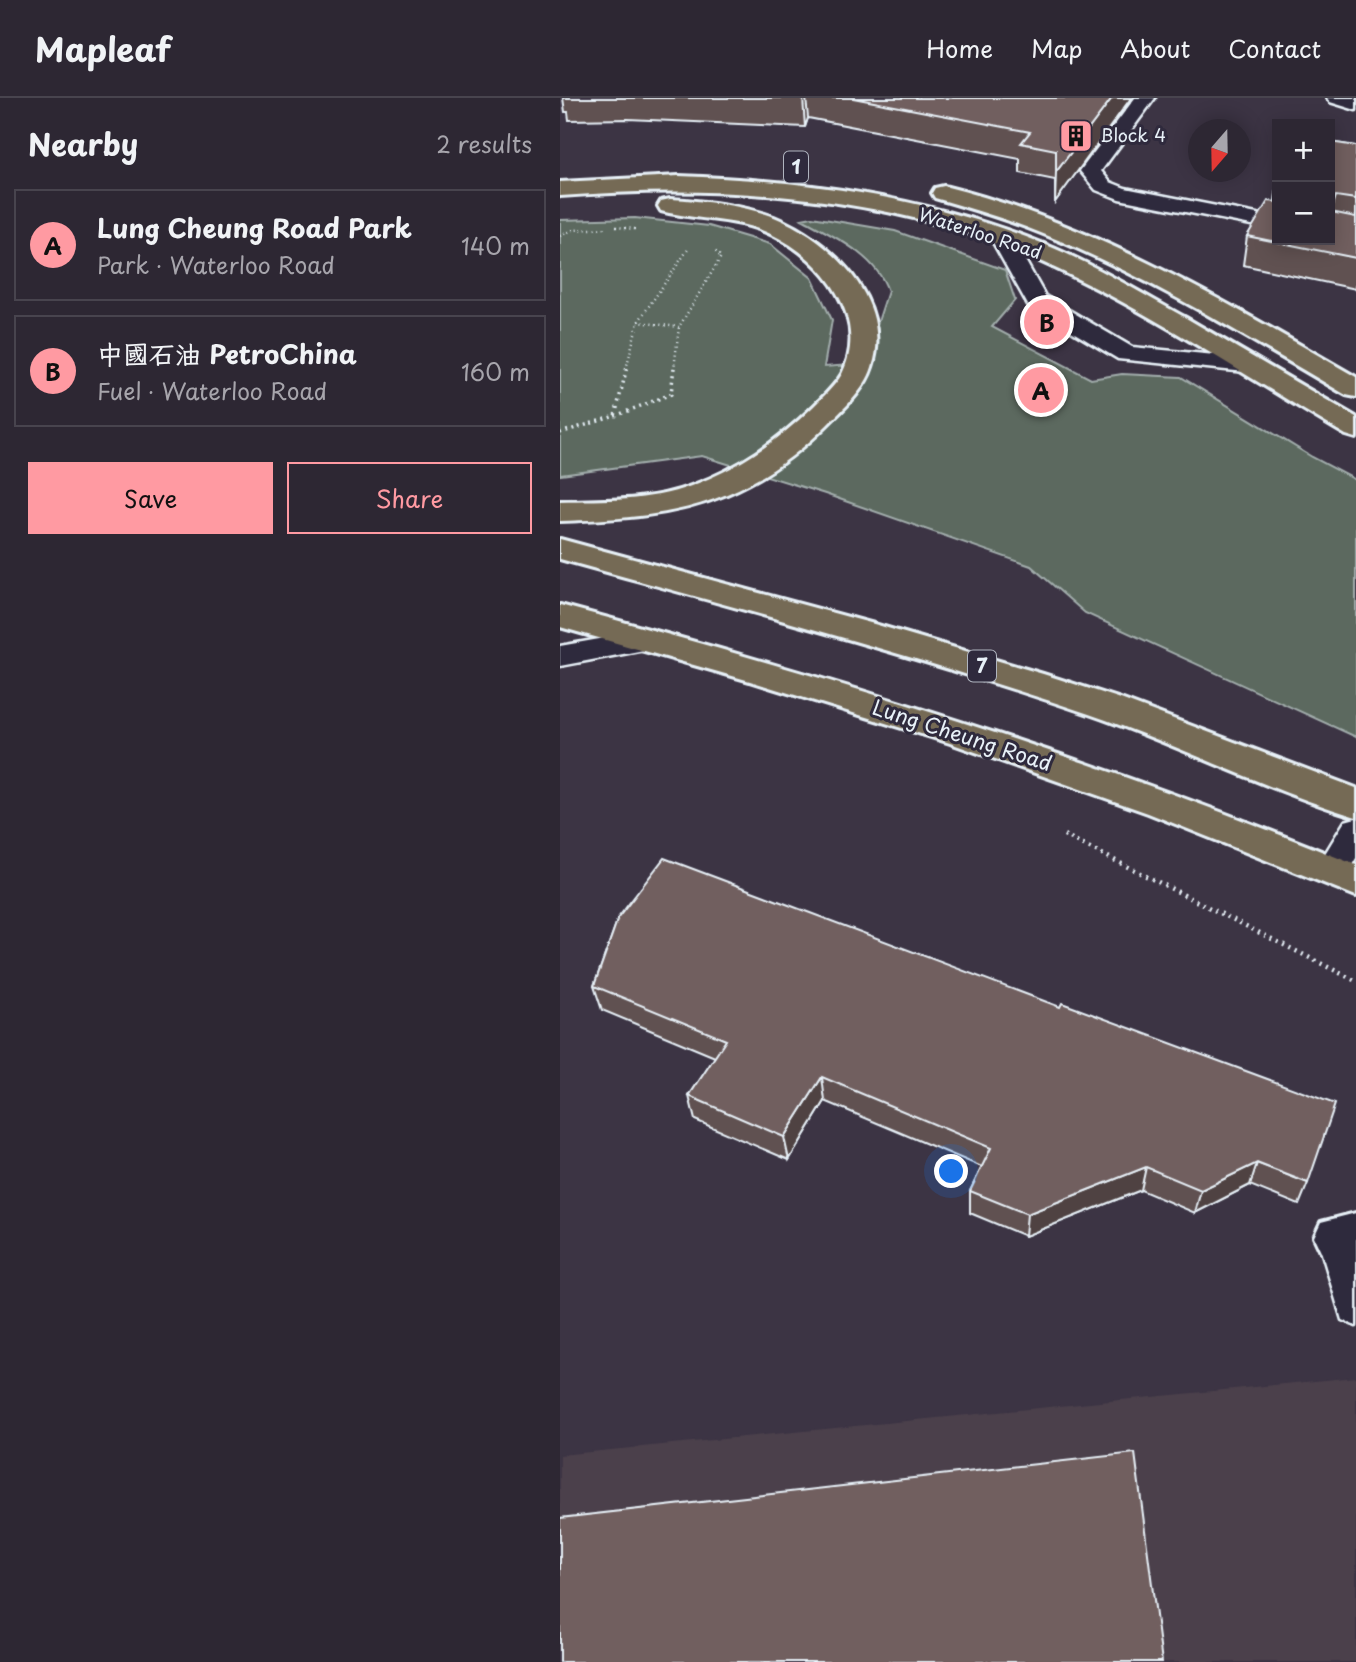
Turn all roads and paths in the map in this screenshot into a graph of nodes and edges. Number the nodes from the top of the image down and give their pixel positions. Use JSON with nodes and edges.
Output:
{"nodes":[{"id":1,"x":1145,"y":98,"type":"edge"},
{"id":2,"x":1337,"y":98,"type":"edge"},
{"id":3,"x":1356,"y":104,"type":"edge"},
{"id":4,"x":916,"y":187,"type":"dead end"},
{"id":5,"x":560,"y":189,"type":"edge"},
{"id":6,"x":560,"y":201,"type":"edge"},
{"id":7,"x":1272,"y":222,"type":"edge"},
{"id":8,"x":573,"y":230,"type":"dead end"},
{"id":9,"x":560,"y":236,"type":"edge"},
{"id":10,"x":1001,"y":237,"type":"junction"},
{"id":11,"x":690,"y":247,"type":"dead end"},
{"id":12,"x":713,"y":250,"type":"dead end"},
{"id":13,"x":638,"y":322,"type":"junction"},
{"id":14,"x":679,"y":327,"type":"junction"},
{"id":15,"x":1246,"y":365,"type":"junction"},
{"id":16,"x":1356,"y":390,"type":"edge"},
{"id":17,"x":615,"y":416,"type":"junction"},
{"id":18,"x":1356,"y":429,"type":"edge"},
{"id":19,"x":560,"y":433,"type":"edge"},
{"id":20,"x":560,"y":511,"type":"edge"},
{"id":21,"x":560,"y":549,"type":"edge"},
{"id":22,"x":560,"y":615,"type":"edge"},
{"id":23,"x":650,"y":640,"type":"junction"},
{"id":24,"x":560,"y":656,"type":"edge"},
{"id":25,"x":1356,"y":803,"type":"edge"},
{"id":26,"x":1356,"y":830,"type":"edge"},
{"id":27,"x":1064,"y":835,"type":"dead end"},
{"id":28,"x":1344,"y":876,"type":"edge"},
{"id":29,"x":1356,"y":981,"type":"edge"},
{"id":30,"x":1347,"y":1236,"type":"edge"},
{"id":31,"x":1356,"y":1306,"type":"edge"}],
"edges":[{"from":1,"to":7,"type":"lane"},
{"from":2,"to":3,"type":"lane"},
{"from":4,"to":16,"type":"highway","name":"Waterloo Road"},
{"from":5,"to":10,"type":"highway","name":"Waterloo Road","number":"1"},
{"from":6,"to":20,"type":"highway"},
{"from":8,"to":9,"type":"path"},
{"from":10,"to":15,"type":"highway","name":"Waterloo Road","number":"1"},
{"from":10,"to":15,"type":"lane"},
{"from":11,"to":13,"type":"path"},
{"from":12,"to":14,"type":"path"},
{"from":13,"to":14,"type":"path"},
{"from":13,"to":17,"type":"path"},
{"from":14,"to":17,"type":"path"},
{"from":15,"to":18,"type":"highway","name":"Waterloo Road","number":"1"},
{"from":17,"to":19,"type":"path"},
{"from":21,"to":25,"type":"highway","number":"7"},
{"from":22,"to":23,"type":"highway","name":"Lung Cheung Road"},
{"from":23,"to":24,"type":"lane"},
{"from":23,"to":28,"type":"highway","name":"Lung Cheung Road"},
{"from":26,"to":28,"type":"lane"},
{"from":27,"to":29,"type":"path"},
{"from":30,"to":31,"type":"lane"}]}
